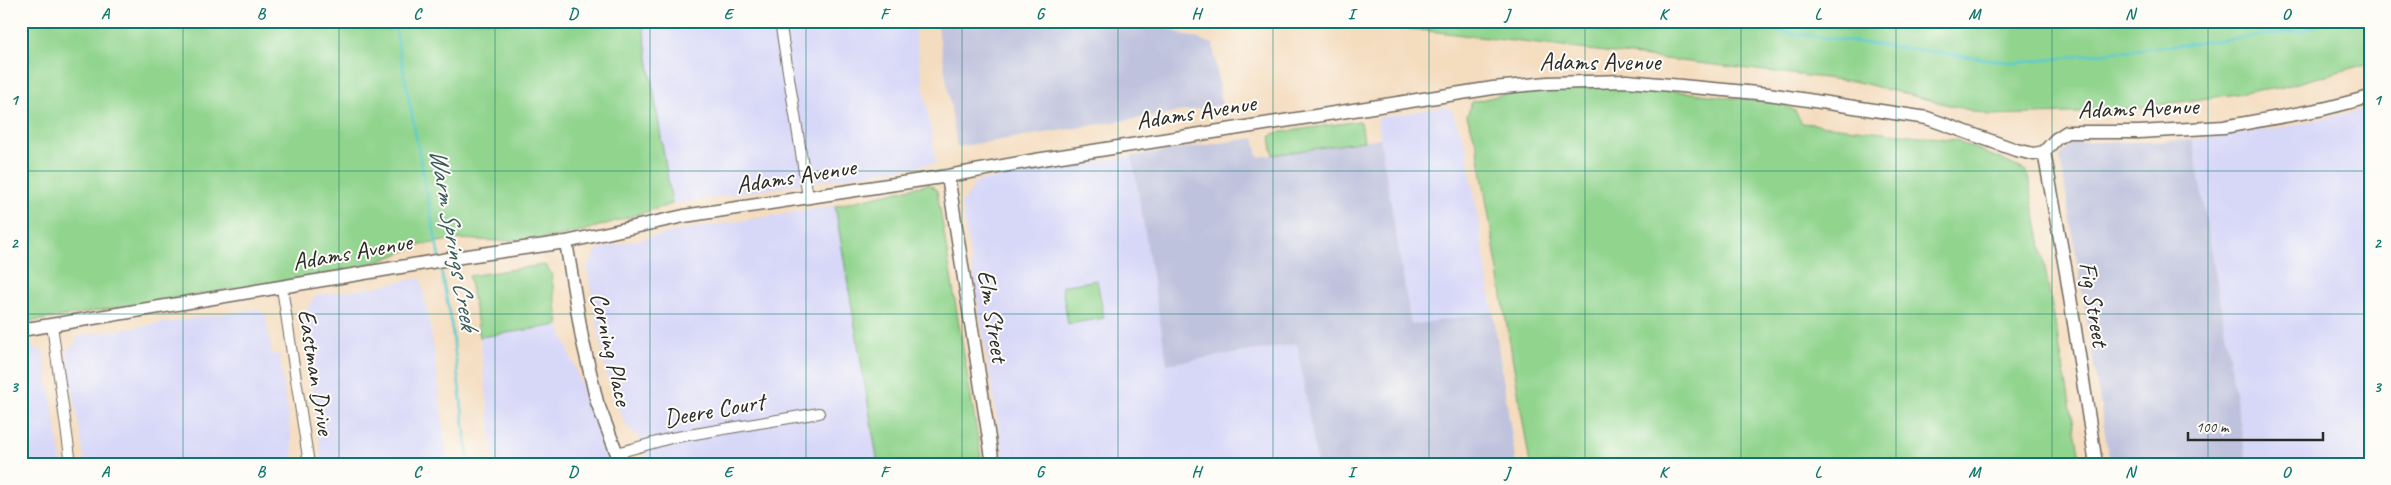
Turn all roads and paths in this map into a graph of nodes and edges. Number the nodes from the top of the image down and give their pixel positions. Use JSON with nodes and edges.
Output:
{"nodes":[{"id":1,"x":780,"y":21,"type":"edge"},
{"id":2,"x":2370,"y":97,"type":"edge"},
{"id":3,"x":2044,"y":152,"type":"junction"},
{"id":4,"x":948,"y":176,"type":"junction"},
{"id":5,"x":808,"y":197,"type":"junction"},
{"id":6,"x":566,"y":242,"type":"junction"},
{"id":7,"x":282,"y":288,"type":"junction"},
{"id":8,"x":52,"y":325,"type":"junction"},
{"id":9,"x":21,"y":330,"type":"edge"},
{"id":10,"x":819,"y":413,"type":"dead end"},
{"id":11,"x":619,"y":459,"type":"edge"},
{"id":12,"x":71,"y":464,"type":"edge"},
{"id":13,"x":309,"y":464,"type":"edge"},
{"id":14,"x":993,"y":464,"type":"edge"},
{"id":15,"x":2096,"y":464,"type":"edge"}],
"edges":[{"from":1,"to":5,"type":"street"},
{"from":2,"to":3,"type":"street","name":"Adams Avenue"},
{"from":3,"to":4,"type":"street","name":"Adams Avenue"},
{"from":3,"to":15,"type":"street","name":"Fig Street"},
{"from":4,"to":5,"type":"street","name":"Adams Avenue"},
{"from":4,"to":14,"type":"street","name":"Elm Street"},
{"from":5,"to":6,"type":"street","name":"Adams Avenue"},
{"from":6,"to":7,"type":"street","name":"Adams Avenue"},
{"from":6,"to":11,"type":"street","name":"Corning Place"},
{"from":7,"to":8,"type":"street","name":"Adams Avenue"},
{"from":7,"to":13,"type":"street","name":"Eastman Drive"},
{"from":8,"to":9,"type":"street","name":"Adams Avenue"},
{"from":8,"to":12,"type":"street"},
{"from":10,"to":11,"type":"street","name":"Deere Court"}]}
